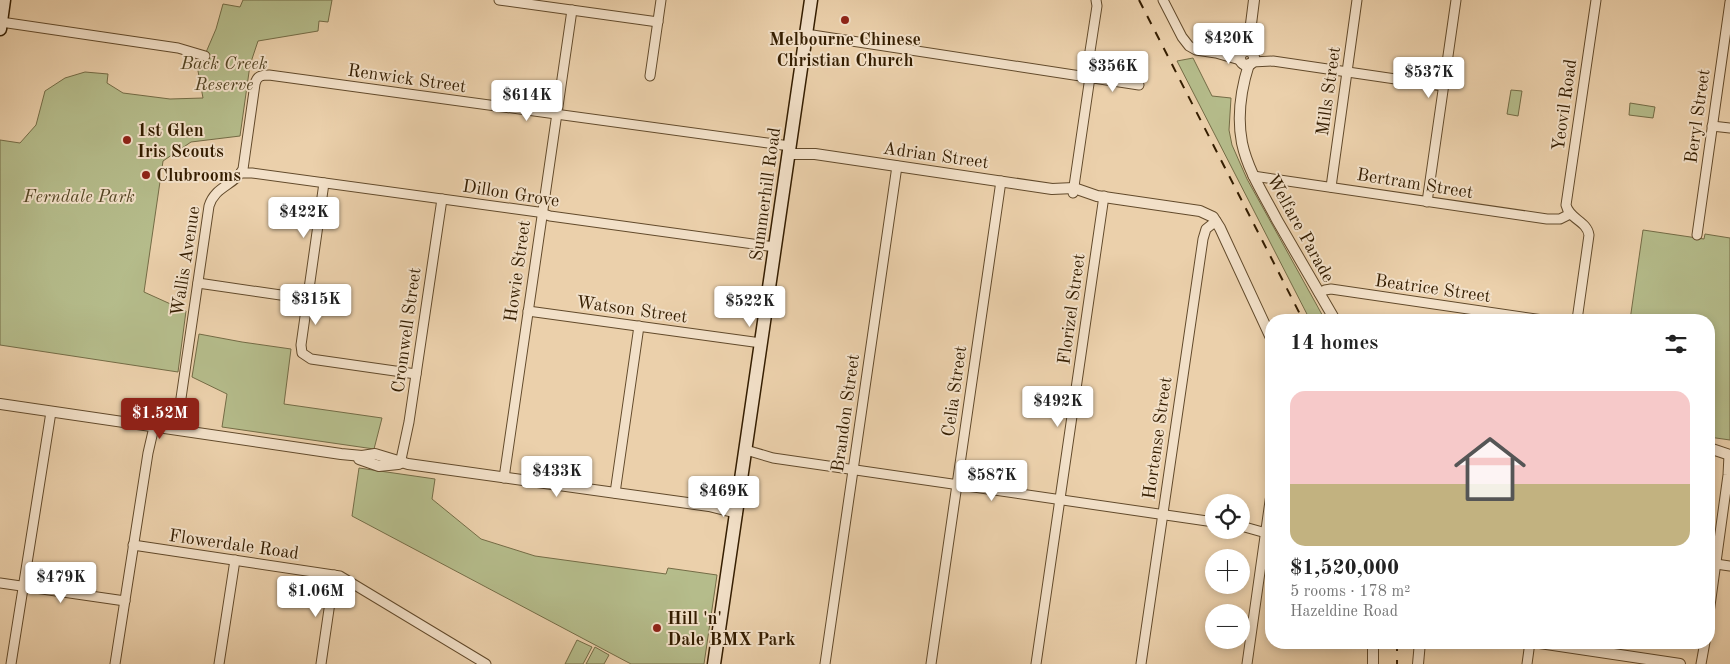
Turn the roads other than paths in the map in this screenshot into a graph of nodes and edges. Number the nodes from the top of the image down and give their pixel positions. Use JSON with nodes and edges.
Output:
{"nodes":[{"id":1,"x":4,"y":0,"type":"edge"},
{"id":2,"x":499,"y":0,"type":"edge"},
{"id":3,"x":661,"y":0,"type":"edge"},
{"id":4,"x":811,"y":0,"type":"edge"},
{"id":5,"x":1096,"y":0,"type":"edge"},
{"id":6,"x":1163,"y":0,"type":"edge"},
{"id":7,"x":1254,"y":0,"type":"edge"},
{"id":8,"x":1357,"y":0,"type":"edge"},
{"id":9,"x":1456,"y":0,"type":"edge"},
{"id":10,"x":1596,"y":0,"type":"edge"},
{"id":11,"x":1730,"y":2,"type":"edge"},
{"id":12,"x":572,"y":10,"type":"junction"},
{"id":13,"x":658,"y":22,"type":"junction"},
{"id":14,"x":1728,"y":23,"type":"edge"},
{"id":15,"x":0,"y":26,"type":"edge"},
{"id":16,"x":806,"y":34,"type":"junction"},
{"id":17,"x":205,"y":56,"type":"dead end"},
{"id":18,"x":1247,"y":57,"type":"junction"},
{"id":19,"x":1347,"y":72,"type":"junction"},
{"id":20,"x":650,"y":76,"type":"dead end"},
{"id":21,"x":1088,"y":77,"type":"junction"},
{"id":22,"x":1139,"y":85,"type":"dead end"},
{"id":23,"x":1443,"y":86,"type":"junction"},
{"id":24,"x":556,"y":114,"type":"junction"},
{"id":25,"x":1712,"y":126,"type":"junction"},
{"id":26,"x":1730,"y":128,"type":"edge"},
{"id":27,"x":789,"y":149,"type":"junction"},
{"id":28,"x":897,"y":166,"type":"junction"},
{"id":29,"x":241,"y":172,"type":"junction"},
{"id":30,"x":1253,"y":176,"type":"junction"},
{"id":31,"x":1001,"y":181,"type":"junction"},
{"id":32,"x":324,"y":183,"type":"junction"},
{"id":33,"x":1330,"y":187,"type":"junction"},
{"id":34,"x":1074,"y":190,"type":"junction"},
{"id":35,"x":1100,"y":196,"type":"junction"},
{"id":36,"x":442,"y":199,"type":"junction"},
{"id":37,"x":1427,"y":202,"type":"junction"},
{"id":38,"x":541,"y":214,"type":"junction"},
{"id":39,"x":1570,"y":214,"type":"junction"},
{"id":40,"x":1216,"y":221,"type":"junction"},
{"id":41,"x":1697,"y":235,"type":"dead end"},
{"id":42,"x":775,"y":247,"type":"junction"},
{"id":43,"x":198,"y":283,"type":"junction"},
{"id":44,"x":1319,"y":293,"type":"junction"},
{"id":45,"x":308,"y":299,"type":"junction"},
{"id":46,"x":528,"y":311,"type":"junction"},
{"id":47,"x":1331,"y":314,"type":"edge"},
{"id":48,"x":1502,"y":314,"type":"edge"},
{"id":49,"x":1578,"y":314,"type":"edge"},
{"id":50,"x":1265,"y":325,"type":"edge"},
{"id":51,"x":639,"y":326,"type":"junction"},
{"id":52,"x":762,"y":342,"type":"junction"},
{"id":53,"x":416,"y":374,"type":"junction"},
{"id":54,"x":0,"y":404,"type":"edge"},
{"id":55,"x":51,"y":412,"type":"junction"},
{"id":56,"x":152,"y":427,"type":"junction"},
{"id":57,"x":176,"y":430,"type":"junction"},
{"id":58,"x":1715,"y":450,"type":"edge"},
{"id":59,"x":745,"y":454,"type":"junction"},
{"id":60,"x":1730,"y":454,"type":"edge"},
{"id":61,"x":403,"y":463,"type":"junction"},
{"id":62,"x":854,"y":469,"type":"junction"},
{"id":63,"x":1729,"y":473,"type":"edge"},
{"id":64,"x":504,"y":478,"type":"junction"},
{"id":65,"x":956,"y":485,"type":"junction"},
{"id":66,"x":616,"y":493,"type":"junction"},
{"id":67,"x":1060,"y":500,"type":"junction"},
{"id":68,"x":737,"y":509,"type":"junction"},
{"id":69,"x":1162,"y":515,"type":"junction"},
{"id":70,"x":1205,"y":521,"type":"edge"},
{"id":71,"x":1250,"y":527,"type":"edge"},
{"id":72,"x":1265,"y":529,"type":"edge"},
{"id":73,"x":1265,"y":536,"type":"edge"},
{"id":74,"x":134,"y":546,"type":"junction"},
{"id":75,"x":235,"y":560,"type":"junction"},
{"id":76,"x":1716,"y":564,"type":"junction"},
{"id":77,"x":1730,"y":566,"type":"edge"},
{"id":78,"x":1715,"y":571,"type":"edge"},
{"id":79,"x":334,"y":574,"type":"junction"},
{"id":80,"x":0,"y":583,"type":"edge"},
{"id":81,"x":23,"y":586,"type":"junction"},
{"id":82,"x":125,"y":601,"type":"junction"},
{"id":83,"x":1373,"y":649,"type":"edge"},
{"id":84,"x":1418,"y":649,"type":"edge"},
{"id":85,"x":1530,"y":649,"type":"edge"},
{"id":86,"x":1589,"y":649,"type":"edge"},
{"id":87,"x":1703,"y":649,"type":"edge"},
{"id":88,"x":1635,"y":661,"type":"edge"},
{"id":89,"x":715,"y":662,"type":"edge"},
{"id":90,"x":11,"y":664,"type":"edge"},
{"id":91,"x":115,"y":664,"type":"edge"},
{"id":92,"x":218,"y":664,"type":"edge"},
{"id":93,"x":321,"y":664,"type":"edge"},
{"id":94,"x":486,"y":664,"type":"edge"},
{"id":95,"x":825,"y":664,"type":"edge"},
{"id":96,"x":930,"y":664,"type":"edge"},
{"id":97,"x":1036,"y":664,"type":"edge"},
{"id":98,"x":1141,"y":664,"type":"edge"},
{"id":99,"x":1246,"y":664,"type":"edge"},
{"id":100,"x":1373,"y":664,"type":"edge"},
{"id":101,"x":1418,"y":664,"type":"edge"},
{"id":102,"x":1527,"y":664,"type":"edge"},
{"id":103,"x":1680,"y":664,"type":"edge"},
{"id":104,"x":1702,"y":664,"type":"edge"}],
"edges":[{"from":1,"to":15,"type":"main road"},
{"from":2,"to":12,"type":"street"},
{"from":3,"to":13,"type":"street"},
{"from":4,"to":16,"type":"main road","name":"Summerhill Road"},
{"from":5,"to":21,"type":"street"},
{"from":6,"to":18,"type":"street"},
{"from":7,"to":18,"type":"street","name":"Welfare Parade"},
{"from":8,"to":19,"type":"street","name":"Mills Street"},
{"from":9,"to":23,"type":"street"},
{"from":10,"to":39,"type":"street","name":"Yeovil Road"},
{"from":11,"to":14,"type":"street","name":"Beryl Street"},
{"from":12,"to":13,"type":"street"},
{"from":12,"to":24,"type":"street","name":"Howie Street"},
{"from":13,"to":20,"type":"street"},
{"from":14,"to":25,"type":"street","name":"Beryl Street"},
{"from":15,"to":17,"type":"street"},
{"from":16,"to":21,"type":"street"},
{"from":16,"to":27,"type":"main road","name":"Summerhill Road"},
{"from":18,"to":19,"type":"street"},
{"from":18,"to":30,"type":"street","name":"Welfare Parade"},
{"from":19,"to":23,"type":"street"},
{"from":19,"to":33,"type":"street","name":"Mills Street"},
{"from":21,"to":22,"type":"street"},
{"from":21,"to":34,"type":"street"},
{"from":23,"to":37,"type":"street"},
{"from":24,"to":27,"type":"street","name":"Renwick Street"},
{"from":24,"to":29,"type":"street","name":"Renwick Street"},
{"from":24,"to":38,"type":"street","name":"Howie Street"},
{"from":25,"to":26,"type":"street"},
{"from":25,"to":41,"type":"street","name":"Beryl Street"},
{"from":27,"to":28,"type":"street","name":"Adrian Street"},
{"from":27,"to":42,"type":"main road","name":"Summerhill Road"},
{"from":28,"to":31,"type":"street","name":"Adrian Street"},
{"from":28,"to":62,"type":"street","name":"Brandon Street"},
{"from":29,"to":32,"type":"street","name":"Dillon Grove"},
{"from":29,"to":43,"type":"street","name":"Wallis Avenue"},
{"from":30,"to":33,"type":"street","name":"Bertram Street"},
{"from":30,"to":44,"type":"street","name":"Welfare Parade"},
{"from":31,"to":34,"type":"street","name":"Adrian Street"},
{"from":31,"to":65,"type":"street","name":"Celia Street"},
{"from":32,"to":36,"type":"street","name":"Dillon Grove"},
{"from":32,"to":45,"type":"street"},
{"from":33,"to":37,"type":"street","name":"Bertram Street"},
{"from":34,"to":35,"type":"street","name":"Adrian Street"},
{"from":35,"to":40,"type":"street","name":"Adrian Street"},
{"from":35,"to":67,"type":"street","name":"Florizel Street"},
{"from":36,"to":38,"type":"street","name":"Dillon Grove"},
{"from":36,"to":53,"type":"street","name":"Cromwell Street"},
{"from":37,"to":39,"type":"street","name":"Bertram Street"},
{"from":38,"to":42,"type":"street","name":"Dillon Grove"},
{"from":38,"to":46,"type":"street","name":"Howie Street"},
{"from":39,"to":49,"type":"street"},
{"from":40,"to":50,"type":"street"},
{"from":40,"to":69,"type":"street","name":"Hortense Street"},
{"from":42,"to":52,"type":"main road","name":"Summerhill Road"},
{"from":43,"to":45,"type":"street"},
{"from":43,"to":57,"type":"street","name":"Wallis Avenue"},
{"from":44,"to":47,"type":"street","name":"Welfare Parade"},
{"from":44,"to":48,"type":"street","name":"Beatrice Street"},
{"from":45,"to":53,"type":"street"},
{"from":46,"to":51,"type":"street","name":"Watson Street"},
{"from":46,"to":64,"type":"street","name":"Howie Street"},
{"from":51,"to":52,"type":"street","name":"Watson Street"},
{"from":51,"to":66,"type":"street"},
{"from":52,"to":59,"type":"main road","name":"Summerhill Road"},
{"from":53,"to":61,"type":"street","name":"Cromwell Street"},
{"from":54,"to":55,"type":"street"},
{"from":55,"to":56,"type":"street"},
{"from":55,"to":81,"type":"street"},
{"from":56,"to":57,"type":"street"},
{"from":56,"to":74,"type":"street"},
{"from":57,"to":61,"type":"street"},
{"from":58,"to":60,"type":"street"},
{"from":59,"to":62,"type":"street"},
{"from":59,"to":68,"type":"main road","name":"Summerhill Road"},
{"from":60,"to":63,"type":"street"},
{"from":61,"to":64,"type":"street"},
{"from":62,"to":65,"type":"street"},
{"from":62,"to":95,"type":"street","name":"Brandon Street"},
{"from":63,"to":76,"type":"street"},
{"from":64,"to":66,"type":"street"},
{"from":65,"to":67,"type":"street"},
{"from":65,"to":96,"type":"street","name":"Celia Street"},
{"from":66,"to":68,"type":"street"},
{"from":67,"to":69,"type":"street"},
{"from":67,"to":97,"type":"street","name":"Florizel Street"},
{"from":68,"to":89,"type":"main road","name":"Summerhill Road"},
{"from":69,"to":70,"type":"street"},
{"from":69,"to":98,"type":"street","name":"Hortense Street"},
{"from":71,"to":72,"type":"street"},
{"from":73,"to":99,"type":"street"},
{"from":74,"to":75,"type":"street","name":"Flowerdale Road"},
{"from":74,"to":82,"type":"street"},
{"from":75,"to":79,"type":"street","name":"Flowerdale Road"},
{"from":75,"to":92,"type":"street"},
{"from":76,"to":77,"type":"street"},
{"from":76,"to":78,"type":"street"},
{"from":79,"to":93,"type":"street"},
{"from":79,"to":94,"type":"street","name":"Flowerdale Road"},
{"from":80,"to":81,"type":"street"},
{"from":81,"to":82,"type":"street"},
{"from":81,"to":90,"type":"street"},
{"from":82,"to":91,"type":"street"},
{"from":83,"to":100,"type":"street"},
{"from":84,"to":101,"type":"street"},
{"from":85,"to":102,"type":"street"},
{"from":86,"to":88,"type":"street"},
{"from":87,"to":104,"type":"street"},
{"from":88,"to":103,"type":"street"}]}
